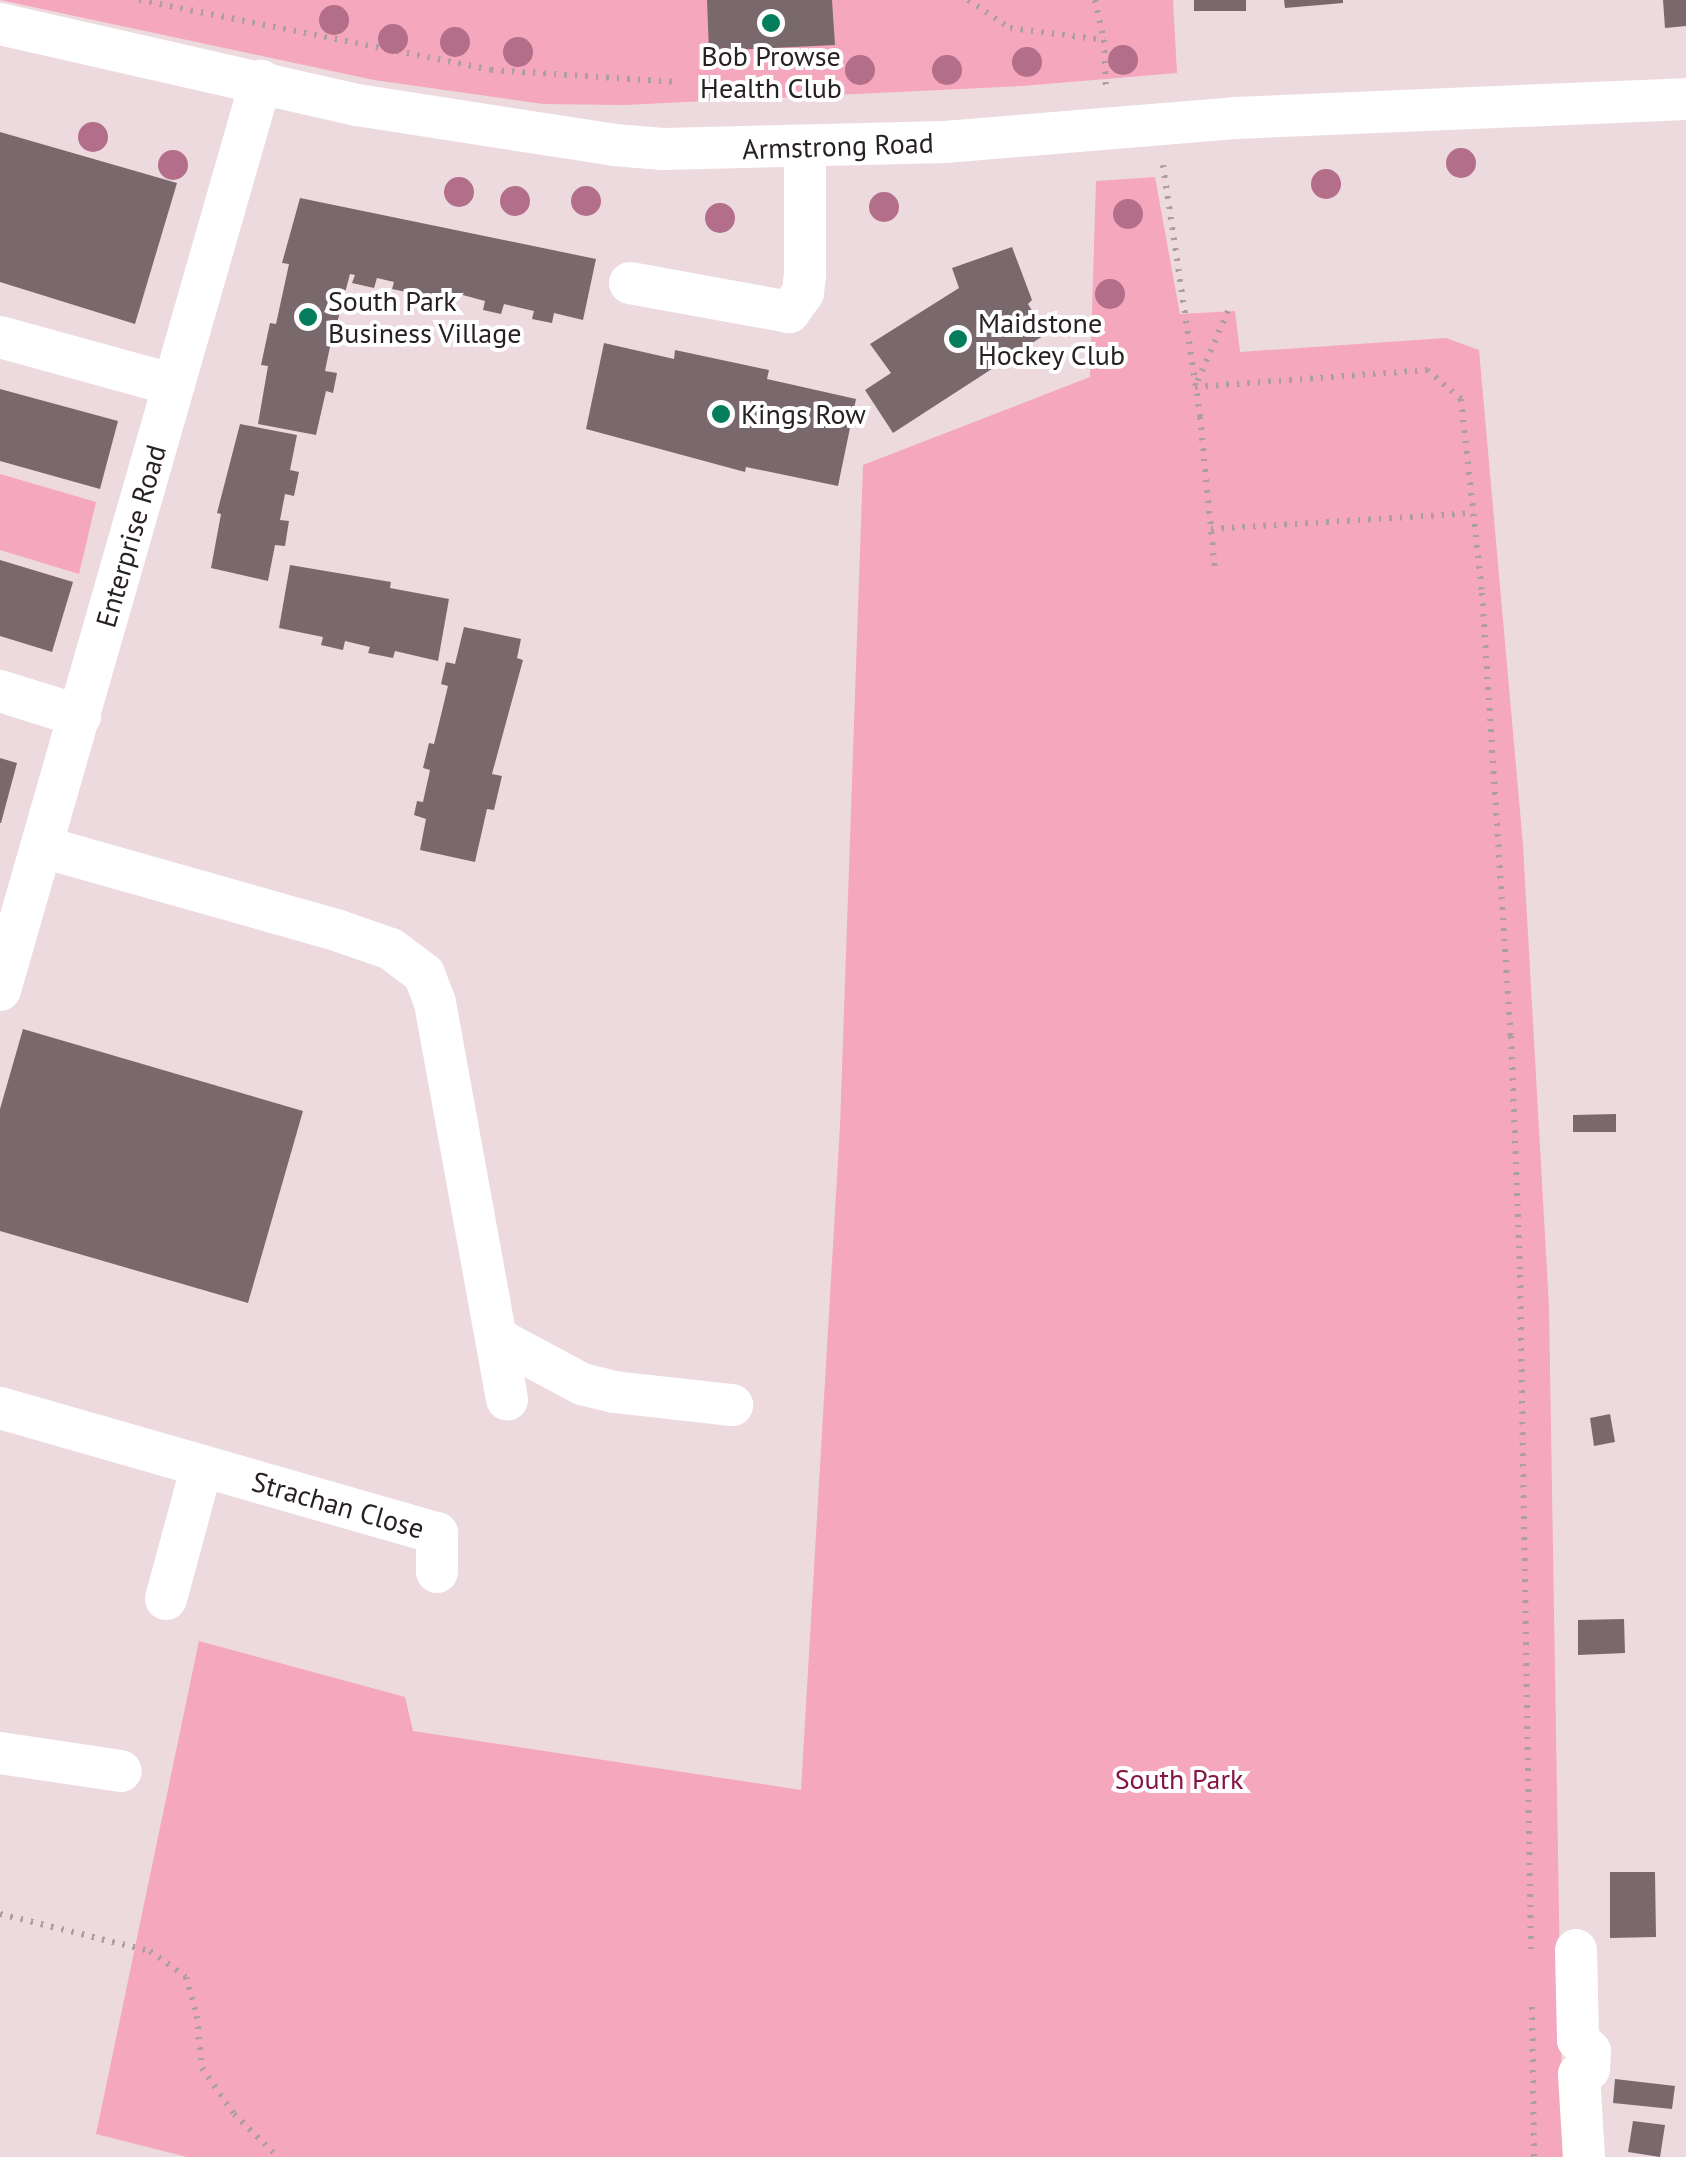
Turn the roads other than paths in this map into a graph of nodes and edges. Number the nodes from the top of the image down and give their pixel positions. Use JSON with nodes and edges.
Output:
{"nodes":[{"id":1,"x":0,"y":24,"type":"edge"},
{"id":2,"x":261,"y":81,"type":"junction"},
{"id":3,"x":1686,"y":99,"type":"edge"},
{"id":4,"x":805,"y":147,"type":"junction"},
{"id":5,"x":630,"y":283,"type":"dead end"},
{"id":6,"x":0,"y":338,"type":"edge"},
{"id":7,"x":174,"y":384,"type":"junction"},
{"id":8,"x":0,"y":691,"type":"edge"},
{"id":9,"x":80,"y":716,"type":"junction"},
{"id":10,"x":43,"y":847,"type":"junction"},
{"id":11,"x":0,"y":990,"type":"edge"},
{"id":12,"x":496,"y":1338,"type":"junction"},
{"id":13,"x":508,"y":1400,"type":"dead end"},
{"id":14,"x":732,"y":1405,"type":"dead end"},
{"id":15,"x":0,"y":1408,"type":"edge"},
{"id":16,"x":202,"y":1466,"type":"junction"},
{"id":17,"x":438,"y":1572,"type":"dead end"},
{"id":18,"x":166,"y":1599,"type":"dead end"},
{"id":19,"x":0,"y":1753,"type":"edge"},
{"id":20,"x":121,"y":1771,"type":"dead end"},
{"id":21,"x":1576,"y":1950,"type":"dead end"},
{"id":22,"x":1584,"y":2157,"type":"edge"}],
"edges":[{"from":1,"to":2,"type":"street","name":"Armstrong Road"},
{"from":2,"to":4,"type":"street","name":"Armstrong Road"},
{"from":2,"to":7,"type":"street","name":"Enterprise Road"},
{"from":3,"to":4,"type":"street","name":"Armstrong Road"},
{"from":4,"to":5,"type":"street"},
{"from":6,"to":7,"type":"street"},
{"from":7,"to":9,"type":"street","name":"Enterprise Road"},
{"from":8,"to":9,"type":"street"},
{"from":9,"to":10,"type":"street","name":"Enterprise Road"},
{"from":10,"to":11,"type":"street","name":"Enterprise Road"},
{"from":10,"to":12,"type":"street"},
{"from":12,"to":13,"type":"street"},
{"from":12,"to":14,"type":"street"},
{"from":15,"to":16,"type":"street","name":"Strachan Close"},
{"from":16,"to":17,"type":"street","name":"Strachan Close"},
{"from":16,"to":18,"type":"street"},
{"from":19,"to":20,"type":"street"},
{"from":21,"to":22,"type":"street"}]}
